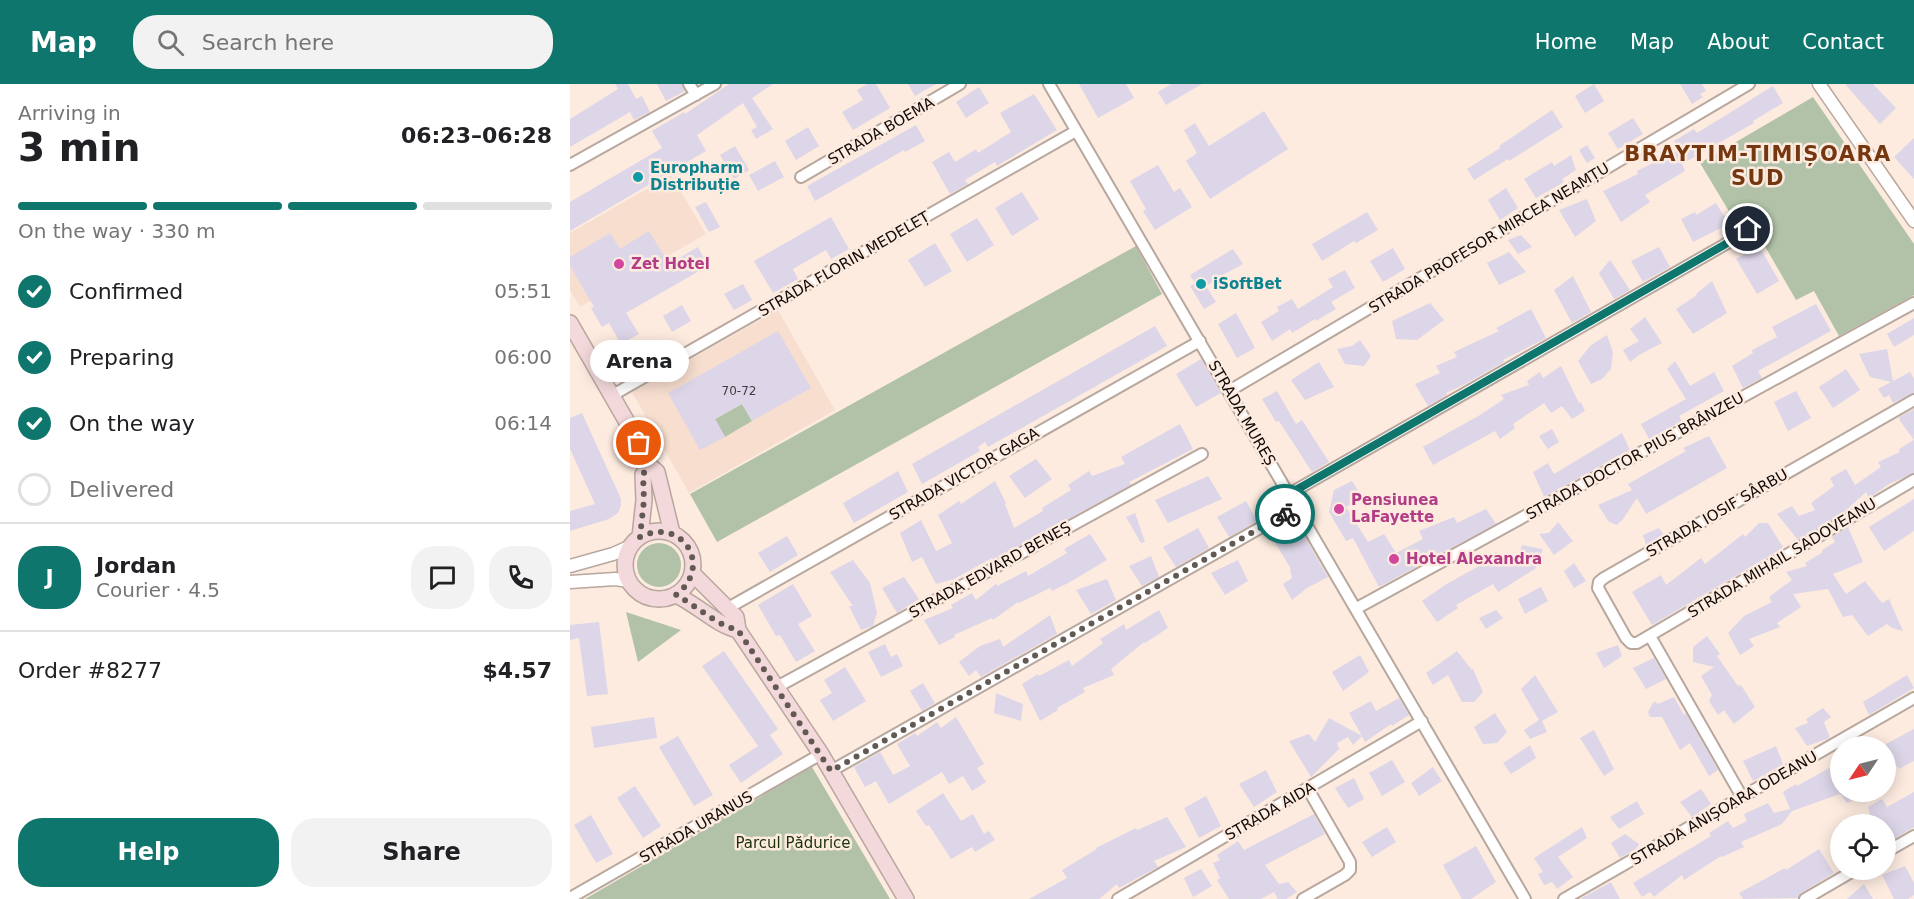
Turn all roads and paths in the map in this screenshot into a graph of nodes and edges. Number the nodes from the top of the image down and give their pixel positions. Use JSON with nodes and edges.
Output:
{"nodes":[{"id":1,"x":689,"y":84,"type":"edge"},
{"id":2,"x":715,"y":84,"type":"edge"},
{"id":3,"x":960,"y":84,"type":"edge"},
{"id":4,"x":1049,"y":84,"type":"edge"},
{"id":5,"x":1749,"y":84,"type":"edge"},
{"id":6,"x":1820,"y":84,"type":"edge"},
{"id":7,"x":696,"y":95,"type":"junction"},
{"id":8,"x":1076,"y":131,"type":"junction"},
{"id":9,"x":570,"y":165,"type":"edge"},
{"id":10,"x":801,"y":177,"type":"dead end"},
{"id":11,"x":1914,"y":221,"type":"edge"},
{"id":12,"x":1748,"y":229,"type":"dead end"},
{"id":13,"x":1914,"y":303,"type":"edge"},
{"id":14,"x":570,"y":323,"type":"edge"},
{"id":15,"x":1200,"y":341,"type":"junction"},
{"id":16,"x":1229,"y":392,"type":"junction"},
{"id":17,"x":611,"y":396,"type":"junction"},
{"id":18,"x":1914,"y":400,"type":"edge"},
{"id":19,"x":1202,"y":454,"type":"dead end"},
{"id":20,"x":648,"y":464,"type":"junction"},
{"id":21,"x":1914,"y":480,"type":"edge"},
{"id":22,"x":1289,"y":494,"type":"junction"},
{"id":23,"x":1297,"y":507,"type":"junction"},
{"id":24,"x":672,"y":533,"type":"junction"},
{"id":25,"x":635,"y":541,"type":"junction"},
{"id":26,"x":570,"y":566,"type":"edge"},
{"id":27,"x":693,"y":574,"type":"junction"},
{"id":28,"x":629,"y":581,"type":"junction"},
{"id":29,"x":570,"y":582,"type":"edge"},
{"id":30,"x":676,"y":595,"type":"junction"},
{"id":31,"x":728,"y":608,"type":"junction"},
{"id":32,"x":1357,"y":608,"type":"junction"},
{"id":33,"x":738,"y":630,"type":"junction"},
{"id":34,"x":1650,"y":636,"type":"junction"},
{"id":35,"x":777,"y":687,"type":"junction"},
{"id":36,"x":1914,"y":698,"type":"edge"},
{"id":37,"x":1422,"y":721,"type":"junction"},
{"id":38,"x":821,"y":754,"type":"junction"},
{"id":39,"x":831,"y":771,"type":"junction"},
{"id":40,"x":1308,"y":789,"type":"junction"},
{"id":41,"x":1742,"y":797,"type":"junction"},
{"id":42,"x":1914,"y":836,"type":"edge"},
{"id":43,"x":1896,"y":846,"type":"edge"},
{"id":44,"x":1838,"y":880,"type":"edge"},
{"id":45,"x":570,"y":898,"type":"edge"},
{"id":46,"x":906,"y":899,"type":"edge"},
{"id":47,"x":1118,"y":899,"type":"edge"},
{"id":48,"x":1303,"y":899,"type":"edge"},
{"id":49,"x":1525,"y":899,"type":"edge"},
{"id":50,"x":1564,"y":899,"type":"edge"},
{"id":51,"x":1805,"y":899,"type":"edge"}],
"edges":[{"from":1,"to":7,"type":"street"},
{"from":2,"to":7,"type":"street"},
{"from":3,"to":10,"type":"street","name":"STRADA BOEMA"},
{"from":4,"to":8,"type":"street","name":"STRADA MUREȘ"},
{"from":5,"to":16,"type":"street","name":"STRADA PROFESOR MIRCEA NEAMȚU"},
{"from":6,"to":11,"type":"street"},
{"from":7,"to":9,"type":"street"},
{"from":8,"to":15,"type":"street","name":"STRADA MUREȘ"},
{"from":8,"to":17,"type":"street","name":"STRADA FLORIN MEDELEȚ"},
{"from":12,"to":22,"type":"street"},
{"from":13,"to":32,"type":"street","name":"STRADA DOCTOR PIUS BRÂNZEU"},
{"from":14,"to":17,"type":"main road"},
{"from":15,"to":16,"type":"street","name":"STRADA MUREȘ"},
{"from":15,"to":31,"type":"street","name":"STRADA VICTOR GAGA"},
{"from":16,"to":22,"type":"street","name":"STRADA MUREȘ"},
{"from":17,"to":20,"type":"main road"},
{"from":18,"to":34,"type":"street","name":"STRADA IOSIF SÂRBU"},
{"from":19,"to":35,"type":"street","name":"STRADA EDVARD BENEȘ"},
{"from":20,"to":24,"type":"main road"},
{"from":20,"to":25,"type":"main road"},
{"from":21,"to":34,"type":"street","name":"STRADA MIHAIL SADOVEANU"},
{"from":22,"to":23,"type":"street","name":"STRADA MUREȘ"},
{"from":23,"to":32,"type":"street","name":"STRADA MUREȘ"},
{"from":23,"to":39,"type":"street"},
{"from":24,"to":25,"type":"main road"},
{"from":24,"to":27,"type":"main road"},
{"from":25,"to":26,"type":"street"},
{"from":25,"to":28,"type":"main road"},
{"from":27,"to":30,"type":"main road"},
{"from":27,"to":31,"type":"main road"},
{"from":28,"to":29,"type":"street"},
{"from":28,"to":30,"type":"main road"},
{"from":30,"to":33,"type":"main road"},
{"from":31,"to":33,"type":"main road"},
{"from":32,"to":37,"type":"street","name":"STRADA MUREȘ"},
{"from":33,"to":35,"type":"main road"},
{"from":34,"to":41,"type":"street"},
{"from":35,"to":38,"type":"main road"},
{"from":36,"to":41,"type":"street","name":"STRADA ANIȘOARA ODEANU"},
{"from":37,"to":40,"type":"street","name":"STRADA AIDA"},
{"from":37,"to":49,"type":"street","name":"STRADA MUREȘ"},
{"from":38,"to":39,"type":"main road"},
{"from":38,"to":45,"type":"street","name":"STRADA URANUS"},
{"from":39,"to":46,"type":"main road"},
{"from":40,"to":47,"type":"street","name":"STRADA AIDA"},
{"from":40,"to":48,"type":"street"},
{"from":41,"to":50,"type":"street","name":"STRADA ANIȘOARA ODEANU"},
{"from":42,"to":43,"type":"street"},
{"from":44,"to":51,"type":"street"}]}
